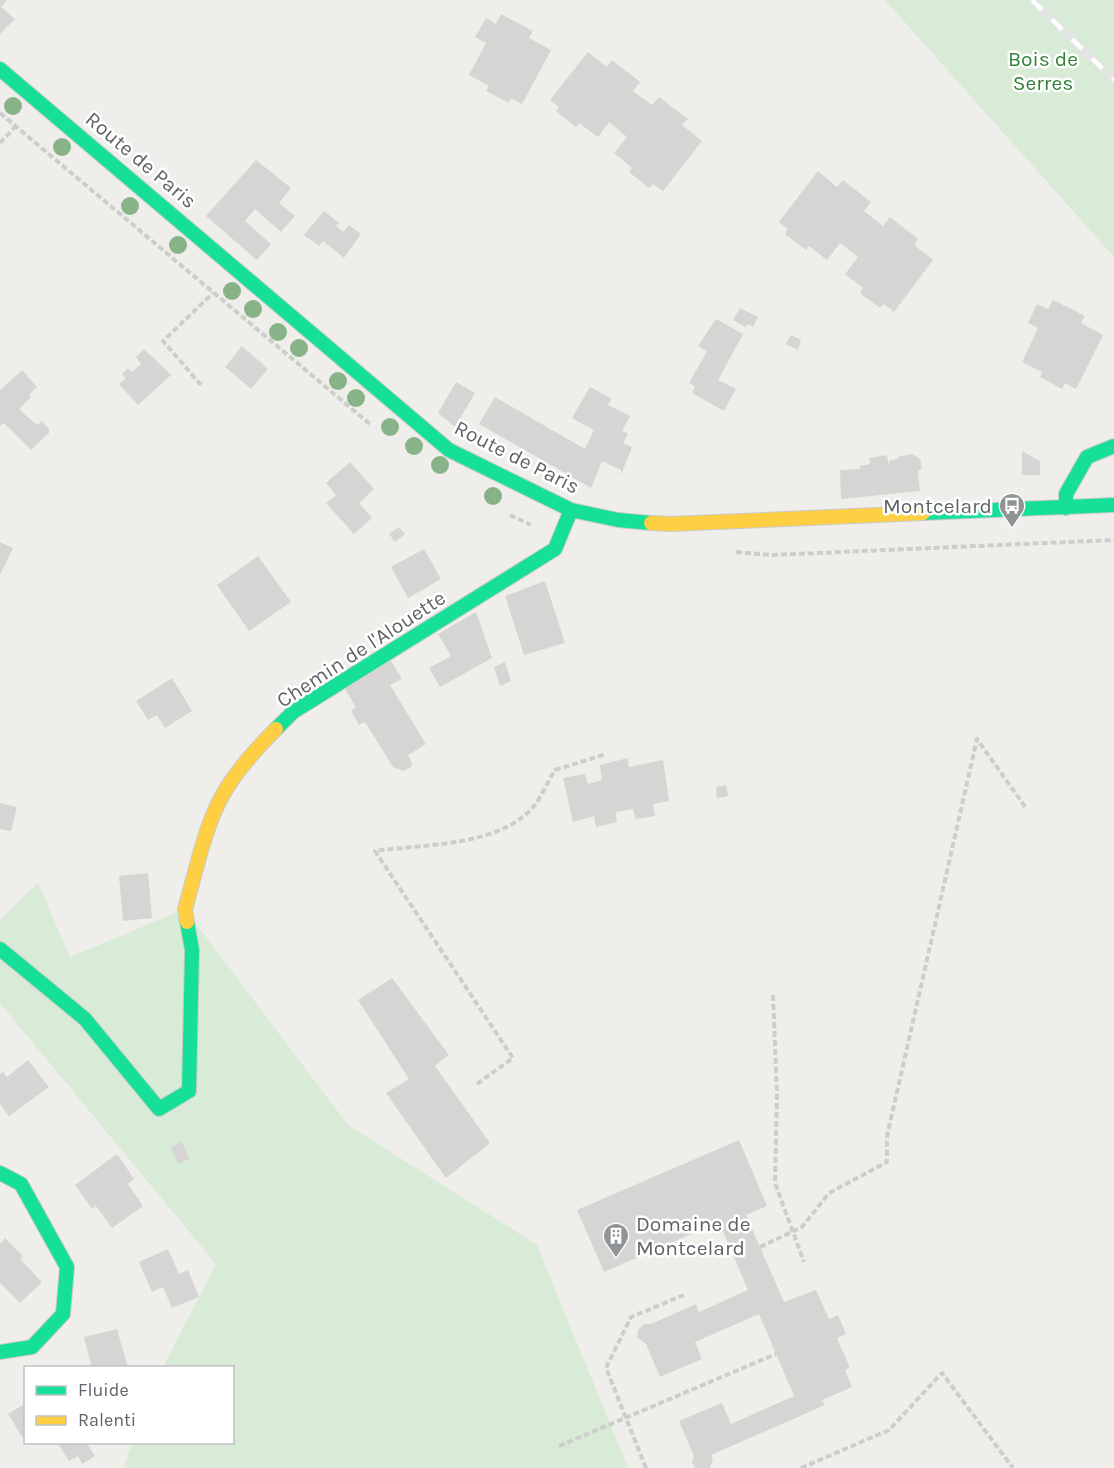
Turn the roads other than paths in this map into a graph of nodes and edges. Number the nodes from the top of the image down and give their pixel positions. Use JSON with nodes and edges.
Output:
{"nodes":[{"id":1,"x":0,"y":69,"type":"edge"},
{"id":2,"x":1114,"y":446,"type":"edge"},
{"id":3,"x":1114,"y":505,"type":"edge"},
{"id":4,"x":1066,"y":507,"type":"junction"},
{"id":5,"x":571,"y":510,"type":"junction"},
{"id":6,"x":0,"y":949,"type":"edge"},
{"id":7,"x":0,"y":1173,"type":"edge"},
{"id":8,"x":0,"y":1352,"type":"edge"}],
"edges":[{"from":1,"to":5,"type":"street","name":"Route de Paris"},
{"from":2,"to":4,"type":"street"},
{"from":3,"to":4,"type":"street","name":"Route de Paris"},
{"from":4,"to":5,"type":"street","name":"Route de Paris"},
{"from":5,"to":6,"type":"street","name":"Chemin de l'Alouette"},
{"from":7,"to":8,"type":"street"}]}
